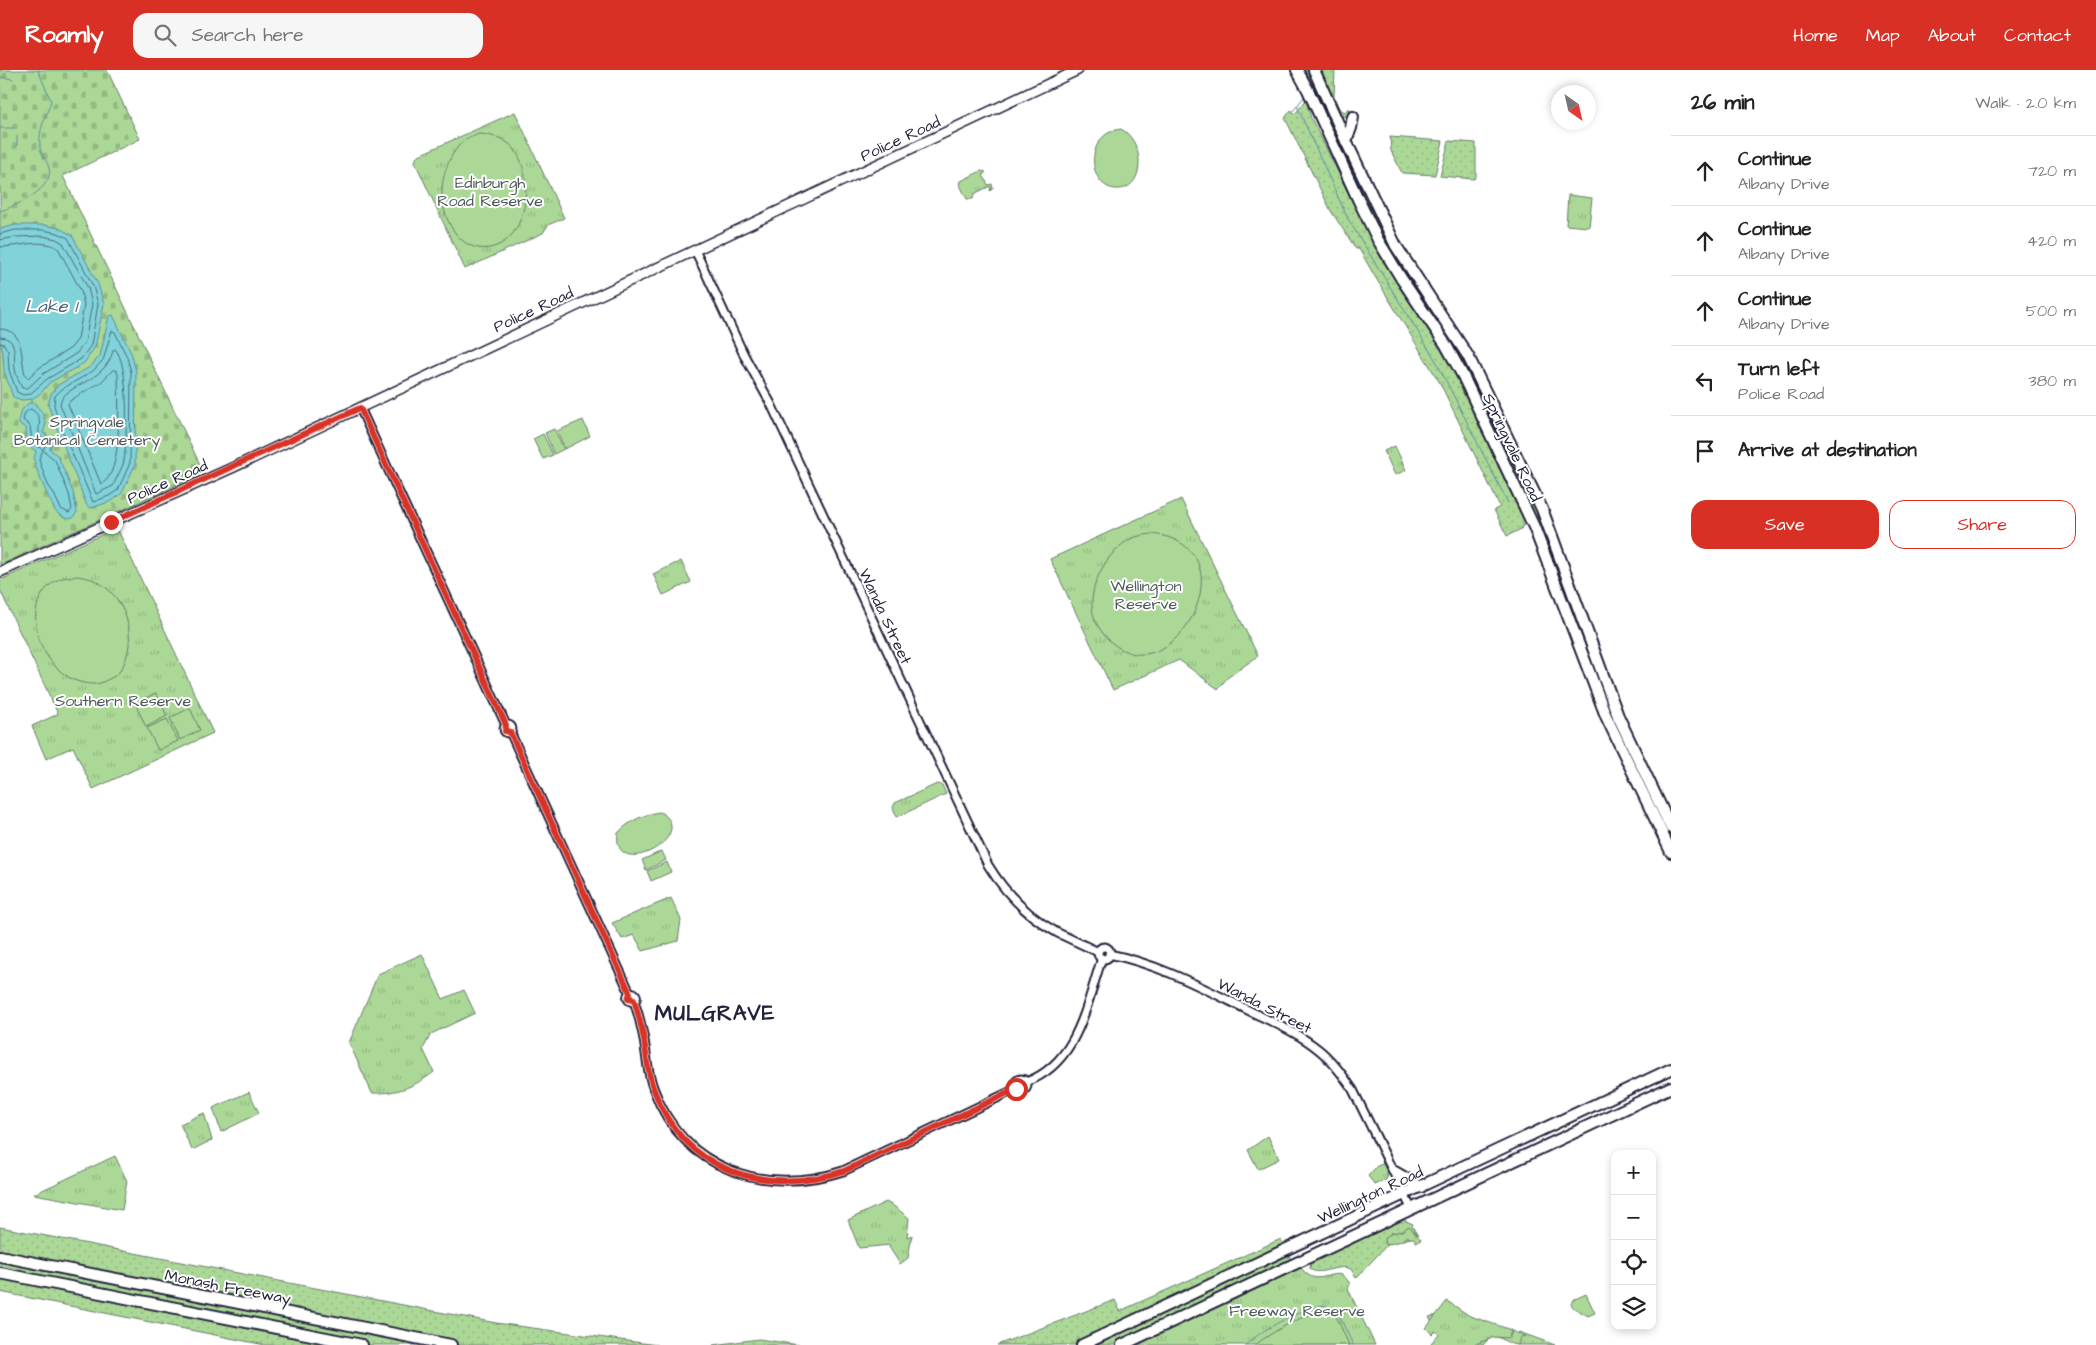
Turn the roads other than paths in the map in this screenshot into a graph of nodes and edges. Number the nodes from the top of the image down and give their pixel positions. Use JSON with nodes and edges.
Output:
{"nodes":[{"id":1,"x":1078,"y":70,"type":"edge"},
{"id":2,"x":1297,"y":70,"type":"edge"},
{"id":3,"x":1314,"y":70,"type":"edge"},
{"id":4,"x":1353,"y":117,"type":"dead end"},
{"id":5,"x":1346,"y":141,"type":"junction"},
{"id":6,"x":695,"y":250,"type":"junction"},
{"id":7,"x":360,"y":408,"type":"junction"},
{"id":8,"x":0,"y":572,"type":"edge"},
{"id":9,"x":1589,"y":636,"type":"junction"},
{"id":10,"x":1576,"y":642,"type":"junction"},
{"id":11,"x":1671,"y":828,"type":"edge"},
{"id":12,"x":1671,"y":852,"type":"edge"},
{"id":13,"x":1100,"y":955,"type":"junction"},
{"id":14,"x":1671,"y":1069,"type":"edge"},
{"id":15,"x":1671,"y":1087,"type":"edge"},
{"id":16,"x":1395,"y":1172,"type":"junction"},
{"id":17,"x":1421,"y":1187,"type":"junction"},
{"id":18,"x":1405,"y":1194,"type":"junction"},
{"id":19,"x":1411,"y":1208,"type":"junction"},
{"id":20,"x":1282,"y":1252,"type":"junction"},
{"id":21,"x":0,"y":1256,"type":"edge"},
{"id":22,"x":1289,"y":1266,"type":"junction"},
{"id":23,"x":0,"y":1273,"type":"edge"},
{"id":24,"x":362,"y":1345,"type":"edge"},
{"id":25,"x":451,"y":1345,"type":"edge"},
{"id":26,"x":1082,"y":1345,"type":"edge"},
{"id":27,"x":1122,"y":1345,"type":"edge"}],
"edges":[{"from":1,"to":6,"type":"main road","name":"Police Road"},
{"from":2,"to":10,"type":"highway","name":"Springvale Road"},
{"from":3,"to":5,"type":"highway","name":"Springvale Road"},
{"from":4,"to":5,"type":"highway"},
{"from":5,"to":9,"type":"highway","name":"Springvale Road"},
{"from":6,"to":7,"type":"main road","name":"Police Road"},
{"from":6,"to":13,"type":"street","name":"Wanda Street"},
{"from":7,"to":8,"type":"main road","name":"Police Road"},
{"from":7,"to":13,"type":"street"},
{"from":9,"to":10,"type":"highway"},
{"from":9,"to":11,"type":"highway","name":"Springvale Road"},
{"from":10,"to":12,"type":"highway","name":"Springvale Road"},
{"from":13,"to":16,"type":"street","name":"Wanda Street"},
{"from":14,"to":17,"type":"highway","name":"Wellington Road"},
{"from":15,"to":19,"type":"highway","name":"Wellington Road"},
{"from":16,"to":17,"type":"highway"},
{"from":16,"to":18,"type":"street","name":"Wanda Street"},
{"from":17,"to":18,"type":"highway","name":"Wellington Road"},
{"from":18,"to":19,"type":"street","name":"Wanda Street"},
{"from":18,"to":20,"type":"highway","name":"Wellington Road"},
{"from":19,"to":22,"type":"highway","name":"Wellington Road"},
{"from":20,"to":22,"type":"highway"},
{"from":20,"to":26,"type":"highway","name":"Wellington Road"},
{"from":21,"to":25,"type":"highway","name":"Monash Freeway"},
{"from":22,"to":27,"type":"highway","name":"Wellington Road"},
{"from":23,"to":24,"type":"highway","name":"Monash Freeway"}]}
